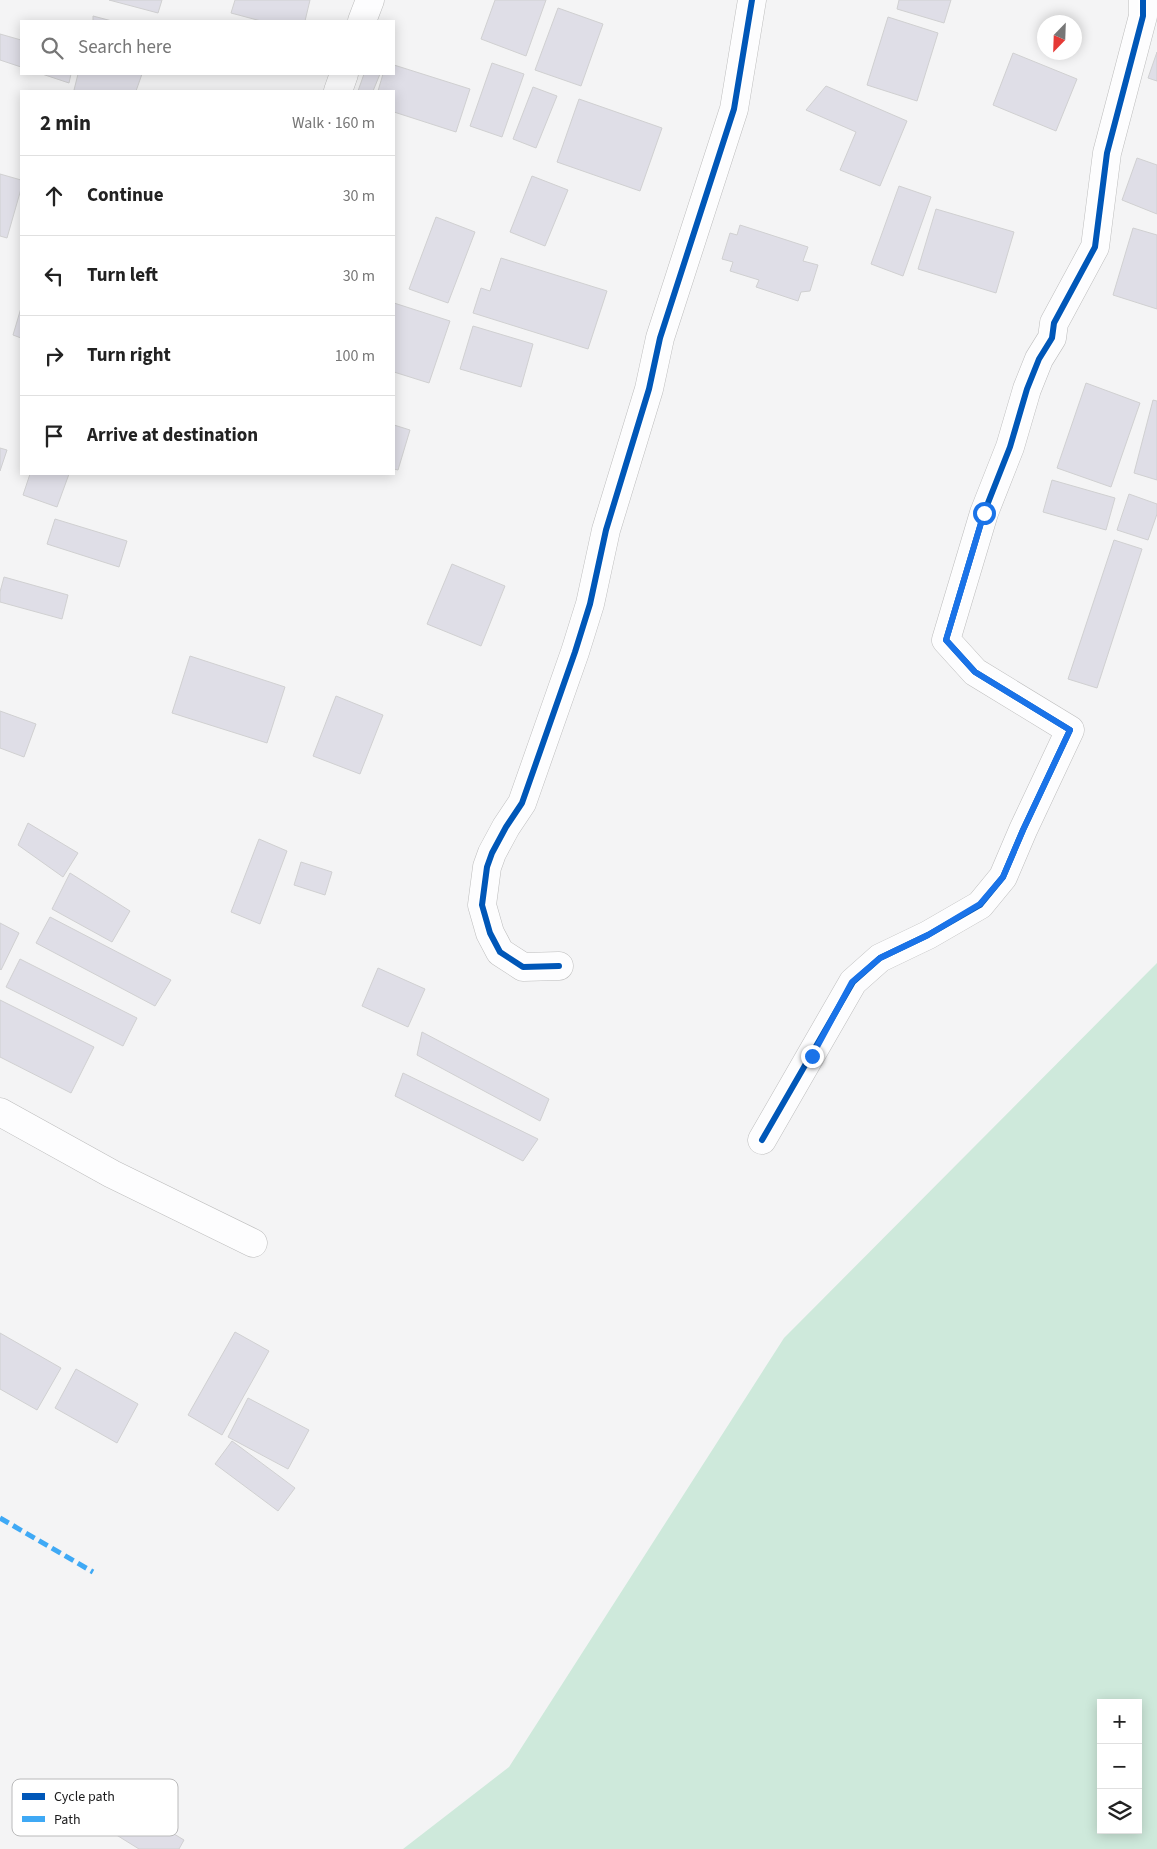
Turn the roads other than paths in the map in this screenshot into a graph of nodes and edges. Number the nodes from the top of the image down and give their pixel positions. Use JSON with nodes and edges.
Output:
{"nodes":[{"id":1,"x":370,"y":0,"type":"edge"},
{"id":2,"x":752,"y":0,"type":"edge"},
{"id":3,"x":1143,"y":0,"type":"edge"},
{"id":4,"x":362,"y":20,"type":"edge"},
{"id":5,"x":344,"y":75,"type":"edge"},
{"id":6,"x":338,"y":90,"type":"edge"},
{"id":7,"x":559,"y":966,"type":"dead end"},
{"id":8,"x":0,"y":1112,"type":"edge"},
{"id":9,"x":762,"y":1140,"type":"dead end"},
{"id":10,"x":253,"y":1243,"type":"dead end"}],
"edges":[{"from":1,"to":4,"type":"street"},
{"from":2,"to":7,"type":"street"},
{"from":3,"to":9,"type":"street"},
{"from":5,"to":6,"type":"street"},
{"from":8,"to":10,"type":"street"}]}
